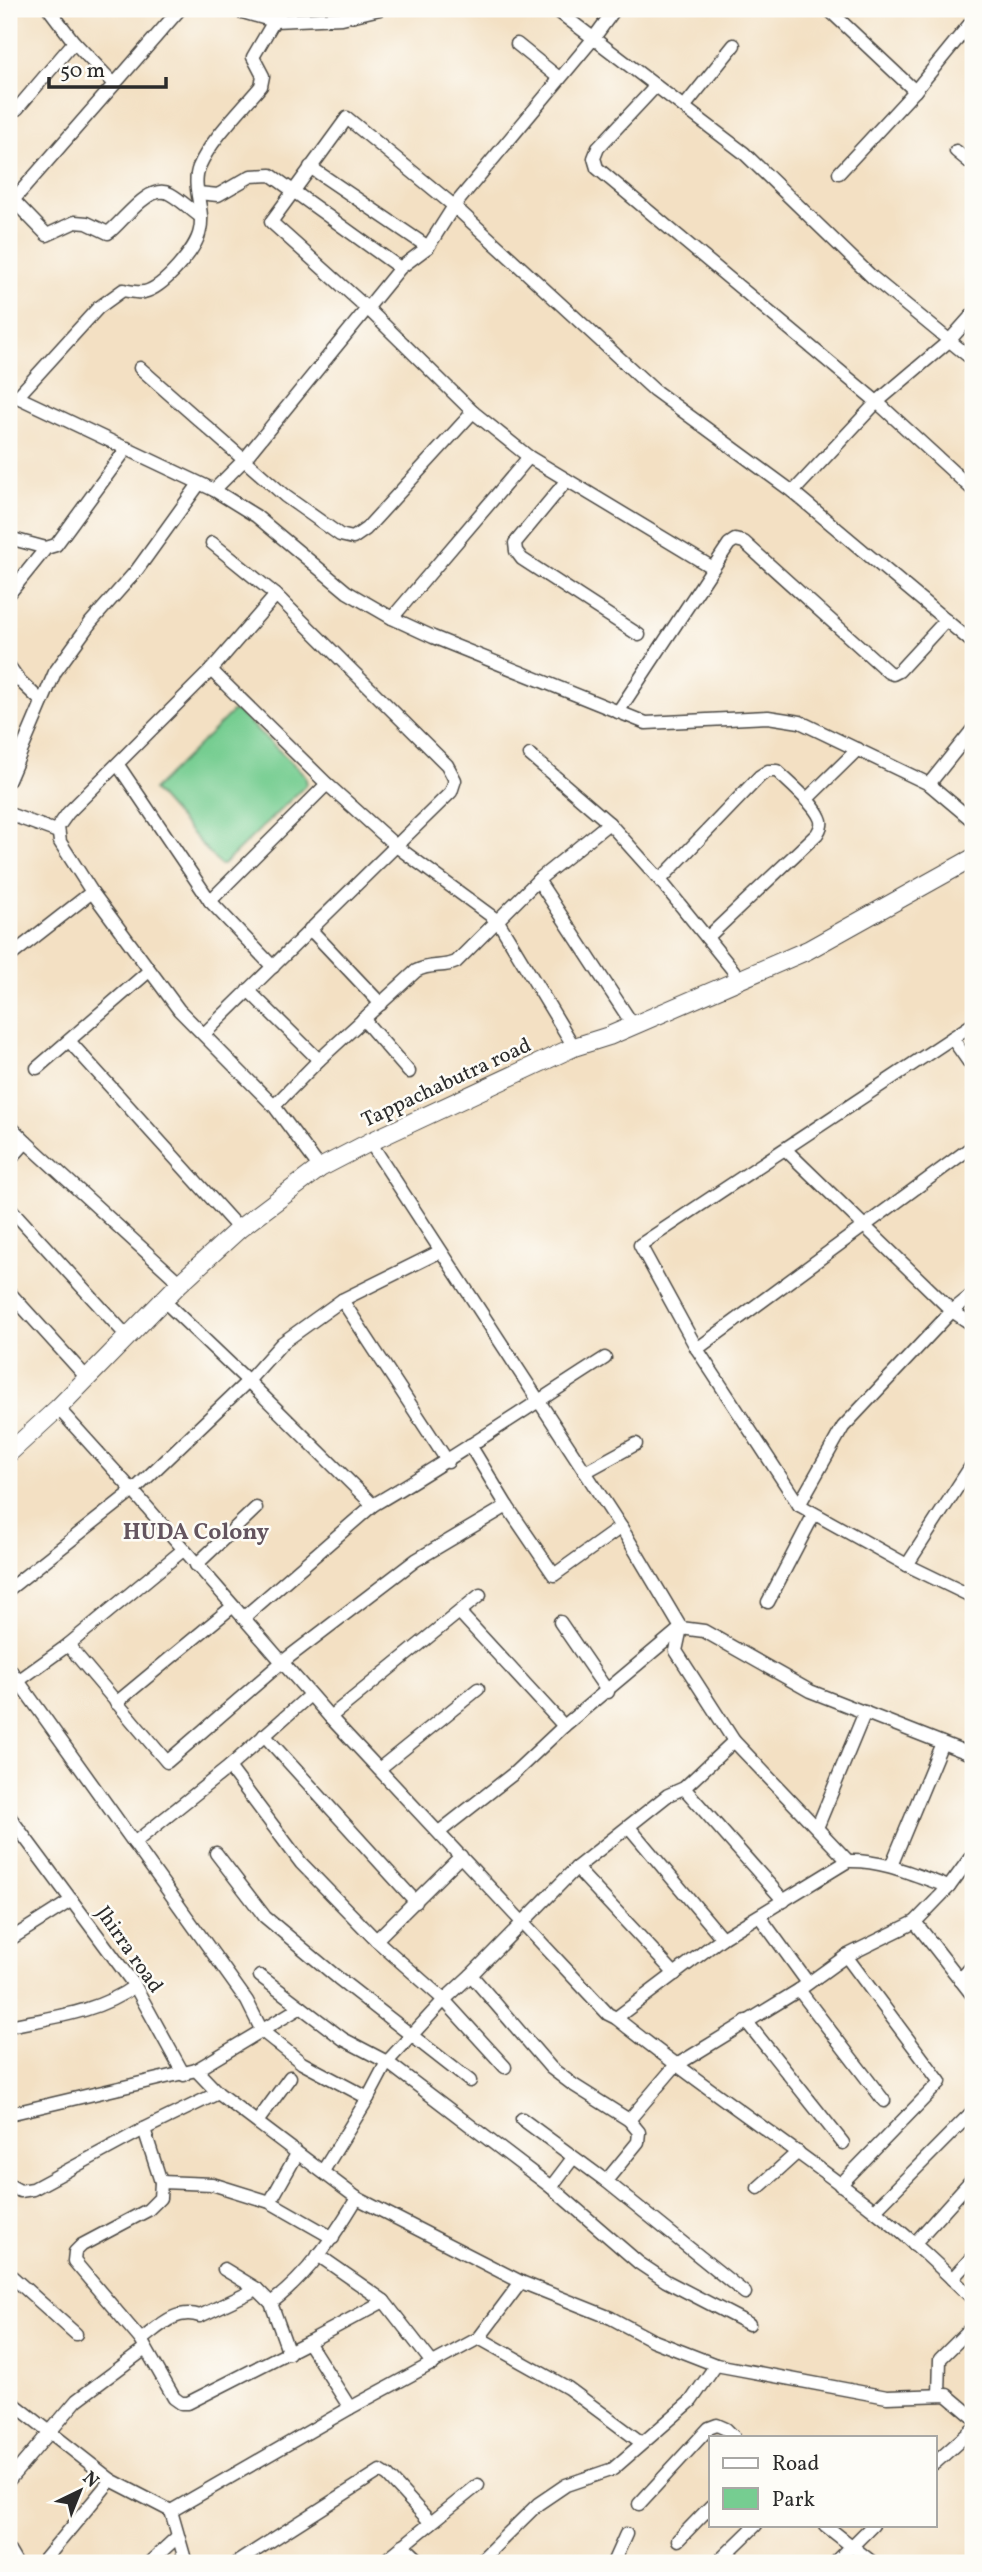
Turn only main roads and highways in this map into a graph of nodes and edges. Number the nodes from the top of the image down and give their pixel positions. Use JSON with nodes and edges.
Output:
{"nodes":[{"id":1,"x":973,"y":858,"type":"edge"},
{"id":2,"x":9,"y":1453,"type":"edge"}],
"edges":[{"from":1,"to":2,"type":"main road","name":"Tappachabutra road"}]}
